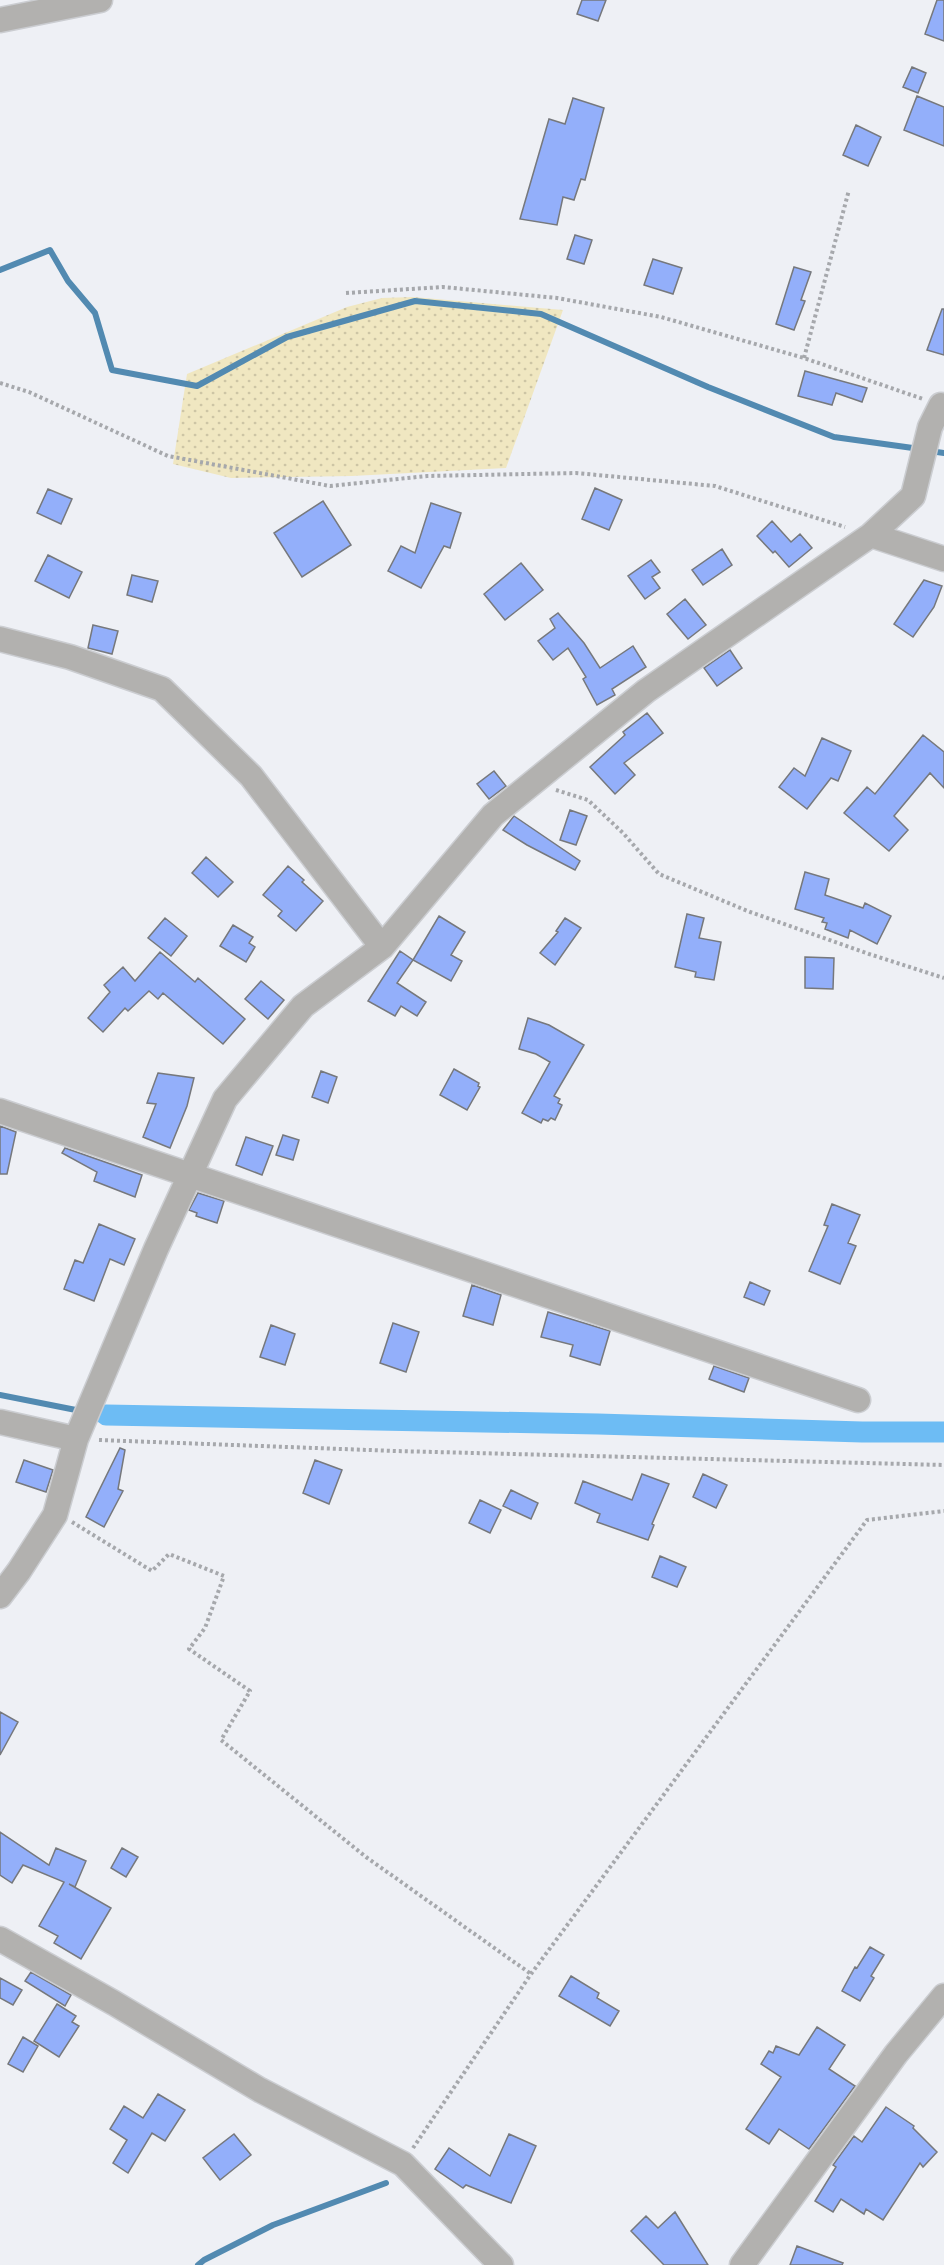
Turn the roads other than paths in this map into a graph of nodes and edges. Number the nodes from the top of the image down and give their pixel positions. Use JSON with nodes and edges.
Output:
{"nodes":[{"id":1,"x":100,"y":0,"type":"edge"},
{"id":2,"x":0,"y":20,"type":"edge"},
{"id":3,"x":942,"y":406,"type":"edge"},
{"id":4,"x":871,"y":535,"type":"junction"},
{"id":5,"x":944,"y":559,"type":"edge"},
{"id":6,"x":0,"y":639,"type":"edge"},
{"id":7,"x":382,"y":946,"type":"junction"},
{"id":8,"x":0,"y":1111,"type":"edge"},
{"id":9,"x":190,"y":1174,"type":"junction"},
{"id":10,"x":858,"y":1400,"type":"dead end"},
{"id":11,"x":83,"y":1421,"type":"junction"},
{"id":12,"x":0,"y":1422,"type":"edge"},
{"id":13,"x":0,"y":1596,"type":"edge"},
{"id":14,"x":0,"y":1939,"type":"edge"},
{"id":15,"x":944,"y":1996,"type":"edge"},
{"id":16,"x":501,"y":2265,"type":"edge"},
{"id":17,"x":742,"y":2265,"type":"edge"}],
"edges":[{"from":1,"to":2,"type":"street"},
{"from":3,"to":4,"type":"street"},
{"from":4,"to":5,"type":"street"},
{"from":4,"to":7,"type":"street"},
{"from":6,"to":7,"type":"street"},
{"from":7,"to":9,"type":"street"},
{"from":8,"to":9,"type":"street"},
{"from":9,"to":10,"type":"street"},
{"from":9,"to":11,"type":"street"},
{"from":11,"to":12,"type":"street"},
{"from":11,"to":13,"type":"street"},
{"from":14,"to":16,"type":"street"},
{"from":15,"to":17,"type":"street"}]}
